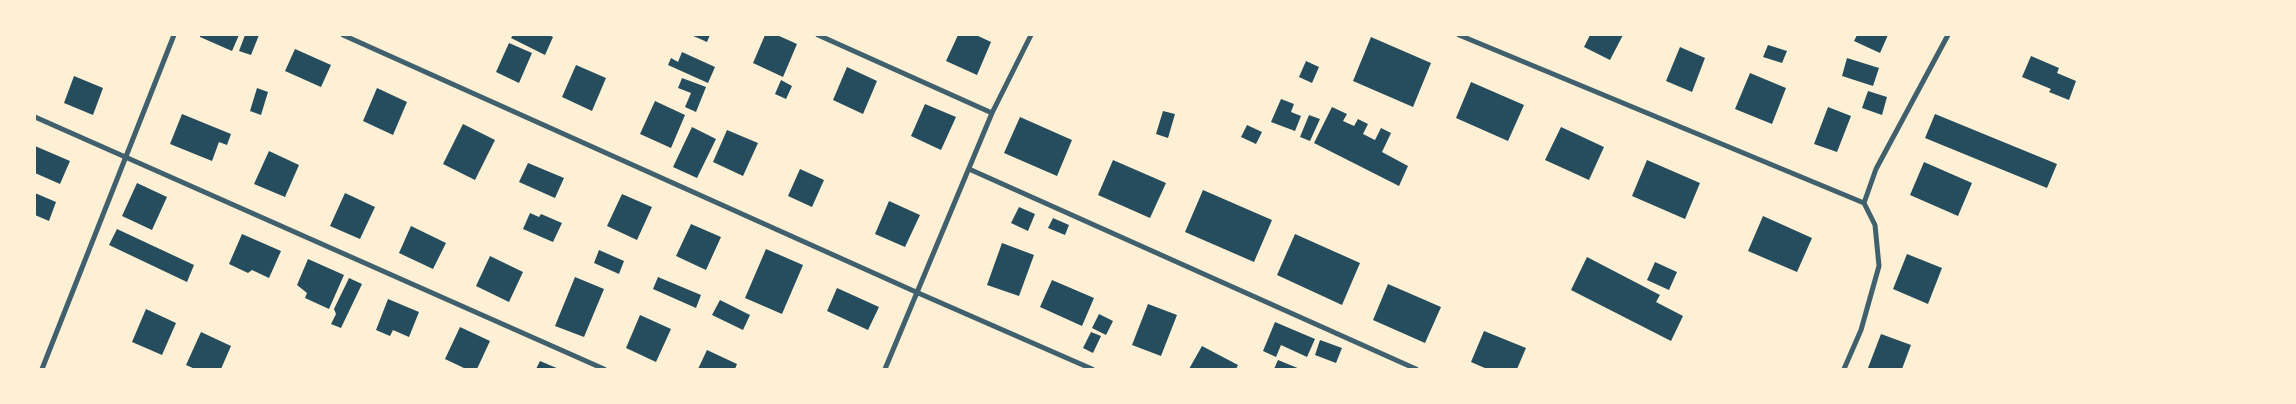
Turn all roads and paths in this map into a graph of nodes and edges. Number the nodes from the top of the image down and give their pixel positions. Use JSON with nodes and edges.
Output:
{"nodes":[{"id":1,"x":174,"y":35,"type":"edge"},
{"id":2,"x":342,"y":35,"type":"edge"},
{"id":3,"x":818,"y":35,"type":"edge"},
{"id":4,"x":1032,"y":35,"type":"edge"},
{"id":5,"x":1460,"y":35,"type":"edge"},
{"id":6,"x":1948,"y":35,"type":"edge"},
{"id":7,"x":992,"y":113,"type":"junction"},
{"id":8,"x":35,"y":117,"type":"edge"},
{"id":9,"x":126,"y":157,"type":"junction"},
{"id":10,"x":968,"y":169,"type":"junction"},
{"id":11,"x":1864,"y":203,"type":"junction"},
{"id":12,"x":916,"y":292,"type":"junction"},
{"id":13,"x":42,"y":369,"type":"edge"},
{"id":14,"x":604,"y":369,"type":"edge"},
{"id":15,"x":885,"y":369,"type":"edge"},
{"id":16,"x":1092,"y":369,"type":"edge"},
{"id":17,"x":1416,"y":369,"type":"edge"},
{"id":18,"x":1844,"y":369,"type":"edge"}],
"edges":[{"from":1,"to":9,"type":"street"},
{"from":2,"to":12,"type":"street"},
{"from":3,"to":7,"type":"street"},
{"from":4,"to":7,"type":"street"},
{"from":5,"to":11,"type":"street"},
{"from":6,"to":11,"type":"street"},
{"from":7,"to":10,"type":"street"},
{"from":8,"to":9,"type":"street"},
{"from":9,"to":13,"type":"street"},
{"from":9,"to":14,"type":"street"},
{"from":10,"to":12,"type":"street"},
{"from":10,"to":17,"type":"street"},
{"from":11,"to":18,"type":"street"},
{"from":12,"to":15,"type":"street"},
{"from":12,"to":16,"type":"street"}]}
